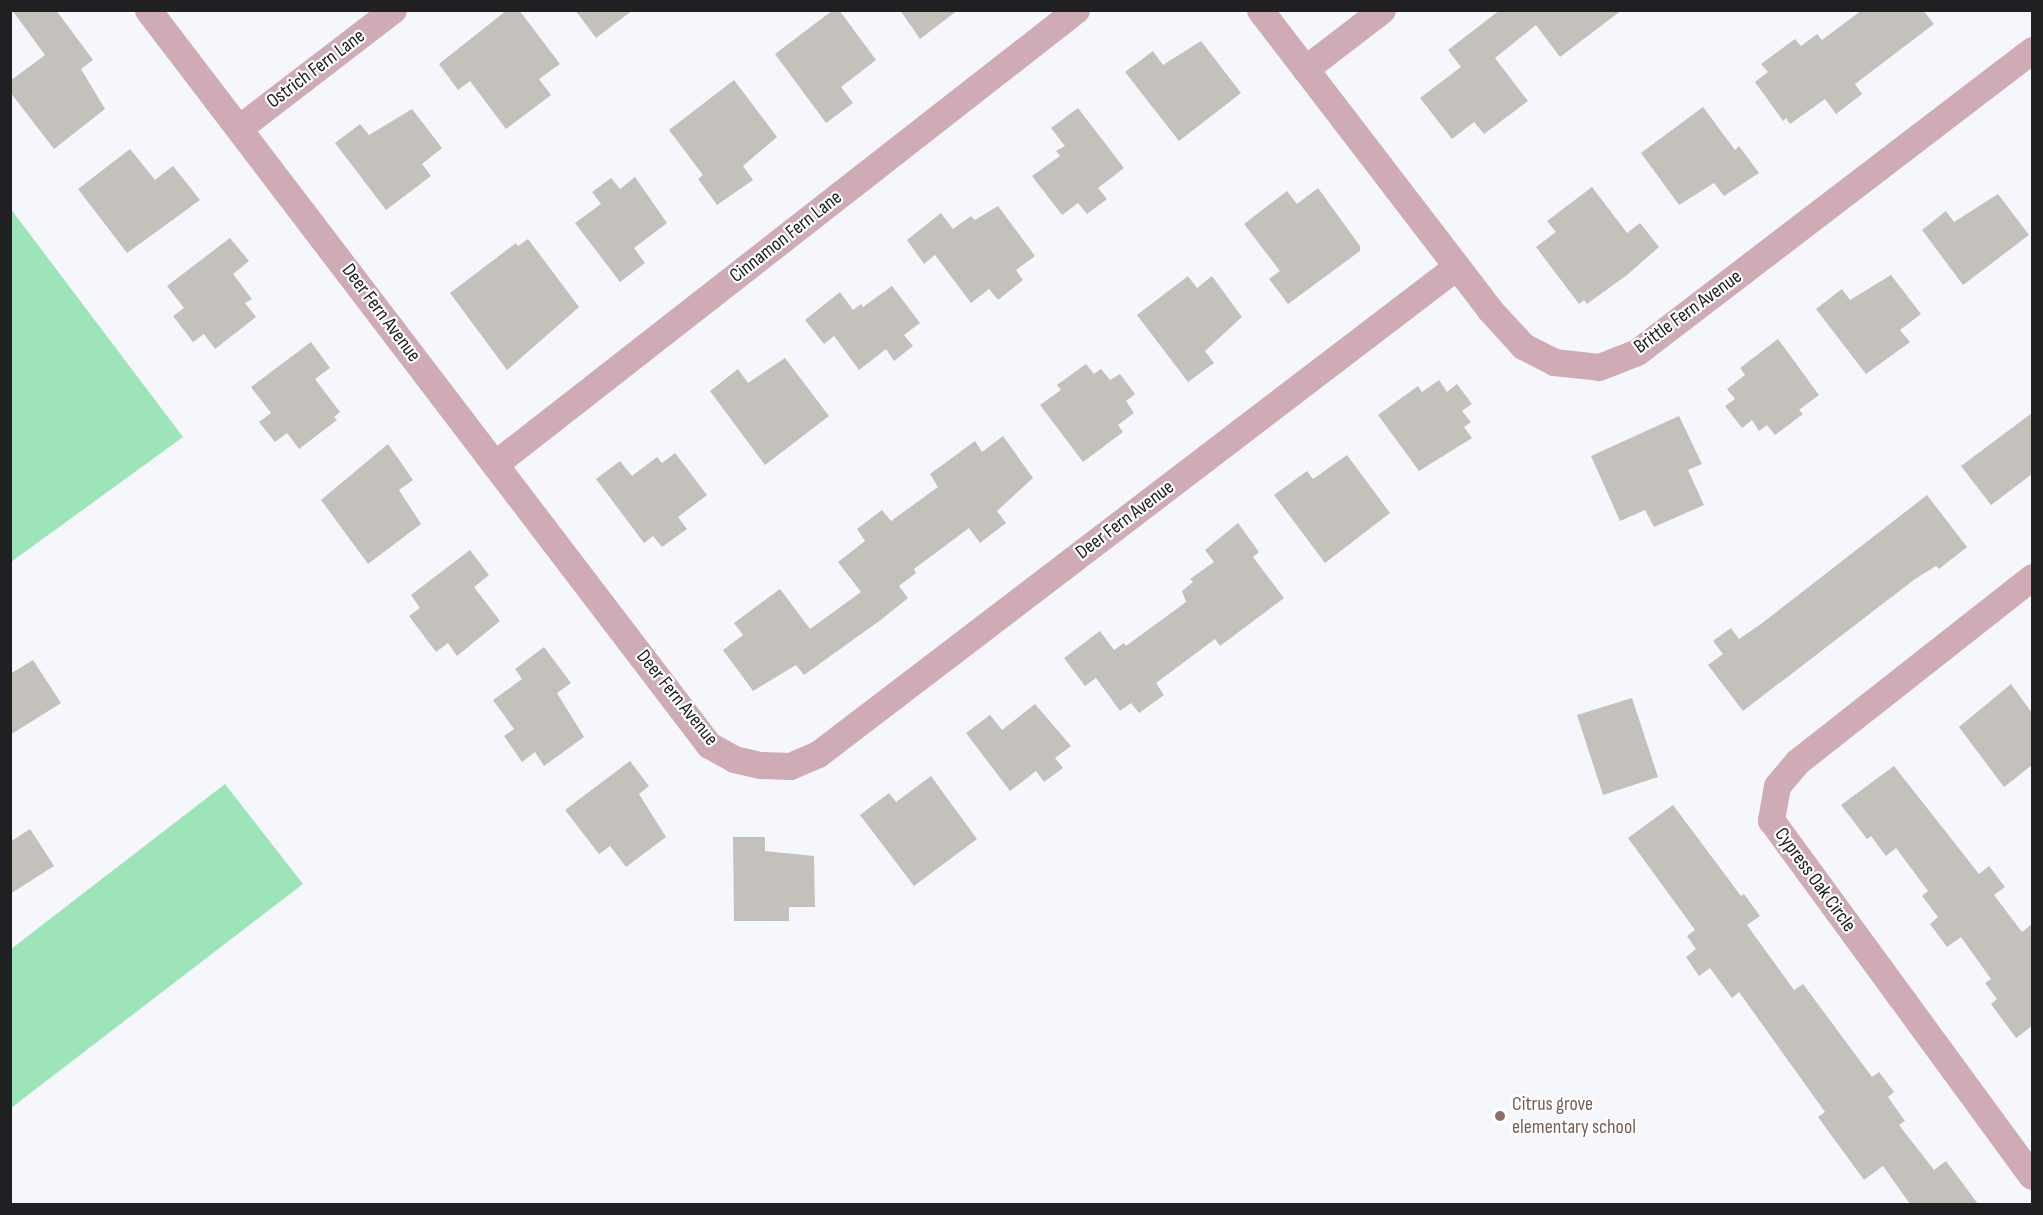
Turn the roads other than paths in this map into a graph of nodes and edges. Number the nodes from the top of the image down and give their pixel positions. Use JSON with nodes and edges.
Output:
{"nodes":[{"id":1,"x":148,"y":10,"type":"edge"},
{"id":2,"x":393,"y":10,"type":"edge"},
{"id":3,"x":1076,"y":10,"type":"edge"},
{"id":4,"x":1260,"y":10,"type":"edge"},
{"id":5,"x":1382,"y":10,"type":"edge"},
{"id":6,"x":2032,"y":50,"type":"edge"},
{"id":7,"x":1305,"y":69,"type":"junction"},
{"id":8,"x":239,"y":128,"type":"junction"},
{"id":9,"x":1456,"y":267,"type":"junction"},
{"id":10,"x":496,"y":463,"type":"junction"},
{"id":11,"x":2032,"y":577,"type":"edge"},
{"id":12,"x":2032,"y":1176,"type":"edge"}],
"edges":[{"from":1,"to":8,"type":"street","name":"Deer Fern Avenue"},
{"from":2,"to":8,"type":"street","name":"Ostrich Fern Lane"},
{"from":3,"to":10,"type":"street","name":"Cinnamon Fern Lane"},
{"from":4,"to":7,"type":"street","name":"Brittle Fern Avenue"},
{"from":5,"to":7,"type":"street"},
{"from":6,"to":9,"type":"street","name":"Brittle Fern Avenue"},
{"from":7,"to":9,"type":"street","name":"Brittle Fern Avenue"},
{"from":8,"to":10,"type":"street","name":"Deer Fern Avenue"},
{"from":9,"to":10,"type":"street","name":"Deer Fern Avenue"},
{"from":11,"to":12,"type":"street","name":"Cypress Oak Circle"}]}
